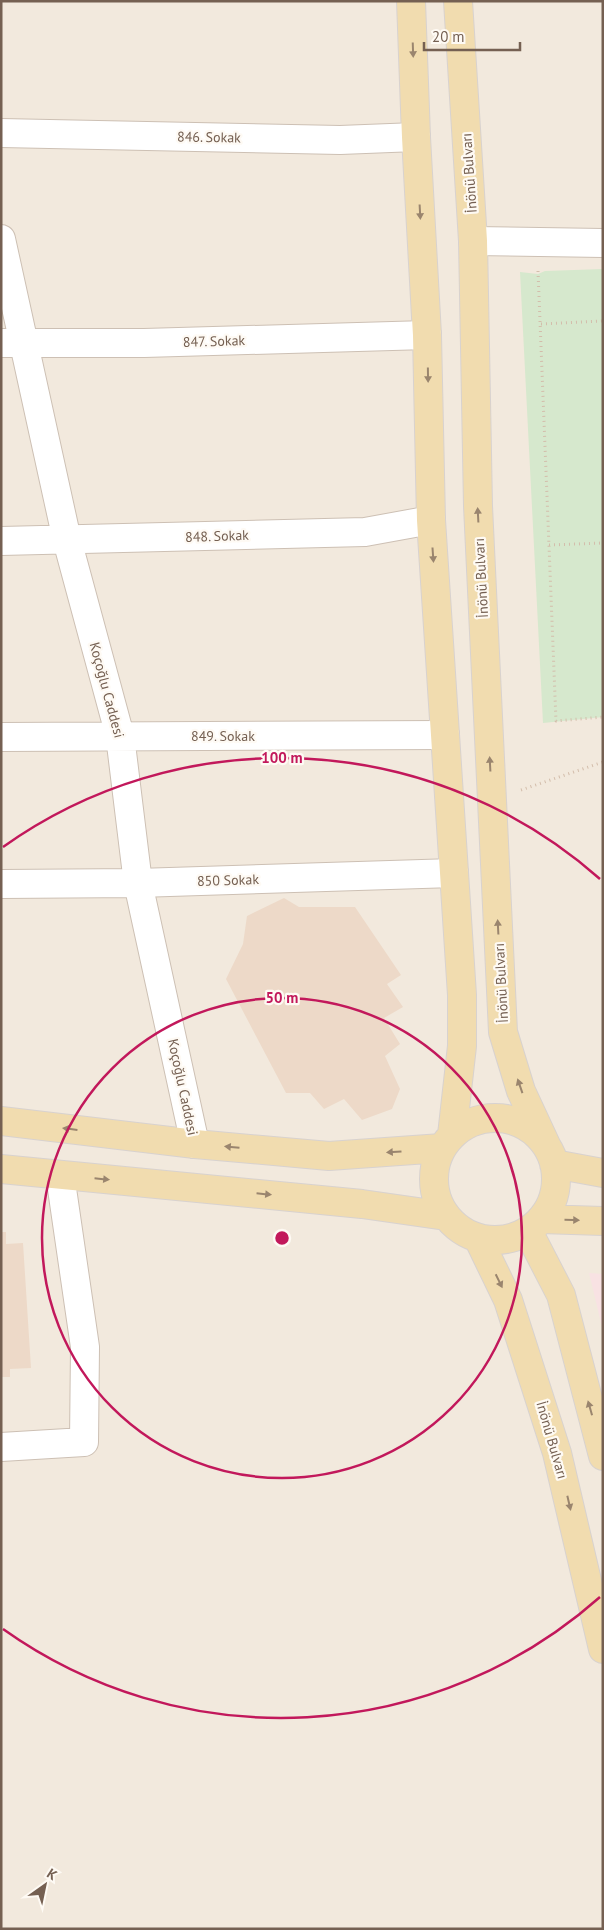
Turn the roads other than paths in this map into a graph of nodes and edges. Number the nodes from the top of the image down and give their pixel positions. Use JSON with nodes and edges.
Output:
{"nodes":[{"id":1,"x":411,"y":1,"type":"edge"},
{"id":2,"x":458,"y":1,"type":"edge"},
{"id":3,"x":1,"y":133,"type":"edge"},
{"id":4,"x":416,"y":137,"type":"junction"},
{"id":5,"x":1,"y":239,"type":"edge"},
{"id":6,"x":473,"y":241,"type":"junction"},
{"id":7,"x":603,"y":242,"type":"edge"},
{"id":8,"x":427,"y":335,"type":"junction"},
{"id":9,"x":12,"y":343,"type":"edge"},
{"id":10,"x":431,"y":520,"type":"junction"},
{"id":11,"x":67,"y":540,"type":"junction"},
{"id":12,"x":1,"y":541,"type":"edge"},
{"id":13,"x":445,"y":734,"type":"junction"},
{"id":14,"x":120,"y":736,"type":"junction"},
{"id":15,"x":1,"y":737,"type":"edge"},
{"id":16,"x":454,"y":873,"type":"junction"},
{"id":17,"x":138,"y":883,"type":"junction"},
{"id":18,"x":1,"y":884,"type":"edge"},
{"id":19,"x":1,"y":1121,"type":"edge"},
{"id":20,"x":447,"y":1142,"type":"junction"},
{"id":21,"x":195,"y":1144,"type":"junction"},
{"id":22,"x":550,"y":1155,"type":"junction"},
{"id":23,"x":1,"y":1169,"type":"edge"},
{"id":24,"x":603,"y":1173,"type":"edge"},
{"id":25,"x":60,"y":1175,"type":"junction"},
{"id":26,"x":446,"y":1216,"type":"junction"},
{"id":27,"x":603,"y":1221,"type":"edge"},
{"id":28,"x":534,"y":1225,"type":"junction"},
{"id":29,"x":478,"y":1238,"type":"junction"},
{"id":30,"x":1,"y":1447,"type":"edge"},
{"id":31,"x":603,"y":1456,"type":"edge"},
{"id":32,"x":603,"y":1649,"type":"edge"}],
"edges":[{"from":1,"to":4,"type":"main road","one_way":true},
{"from":2,"to":6,"type":"main road","name":"İnönü Bulvarı"},
{"from":3,"to":4,"type":"street","name":"846. Sokak"},
{"from":4,"to":8,"type":"main road","one_way":true},
{"from":5,"to":9,"type":"street","name":"Koçoğlu Caddesi"},
{"from":6,"to":7,"type":"street"},
{"from":22,"to":6,"type":"main road","name":"İnönü Bulvarı","one_way":true},
{"from":8,"to":9,"type":"street","name":"847. Sokak"},
{"from":8,"to":10,"type":"main road","one_way":true},
{"from":9,"to":11,"type":"street","name":"Koçoğlu Caddesi"},
{"from":10,"to":11,"type":"street","name":"848. Sokak"},
{"from":10,"to":13,"type":"main road","one_way":true},
{"from":11,"to":12,"type":"street","name":"848. Sokak"},
{"from":11,"to":14,"type":"street","name":"Koçoğlu Caddesi"},
{"from":13,"to":14,"type":"street","name":"849. Sokak"},
{"from":13,"to":16,"type":"main road"},
{"from":14,"to":15,"type":"street","name":"849. Sokak"},
{"from":14,"to":17,"type":"street","name":"Koçoğlu Caddesi"},
{"from":16,"to":17,"type":"street","name":"850 Sokak"},
{"from":16,"to":20,"type":"main road"},
{"from":17,"to":18,"type":"street","name":"850 Sokak"},
{"from":17,"to":21,"type":"street","name":"Koçoğlu Caddesi"},
{"from":21,"to":19,"type":"main road","one_way":true},
{"from":20,"to":21,"type":"main road","one_way":true},
{"from":20,"to":22,"type":"main road"},
{"from":20,"to":26,"type":"main road"},
{"from":22,"to":24,"type":"main road"},
{"from":22,"to":28,"type":"main road"},
{"from":23,"to":25,"type":"main road"},
{"from":25,"to":26,"type":"main road","one_way":true},
{"from":25,"to":30,"type":"street"},
{"from":26,"to":29,"type":"main road"},
{"from":28,"to":27,"type":"main road","one_way":true},
{"from":28,"to":29,"type":"main road"},
{"from":31,"to":28,"type":"main road","one_way":true},
{"from":29,"to":32,"type":"main road","name":"İnönü Bulvarı","one_way":true}]}
